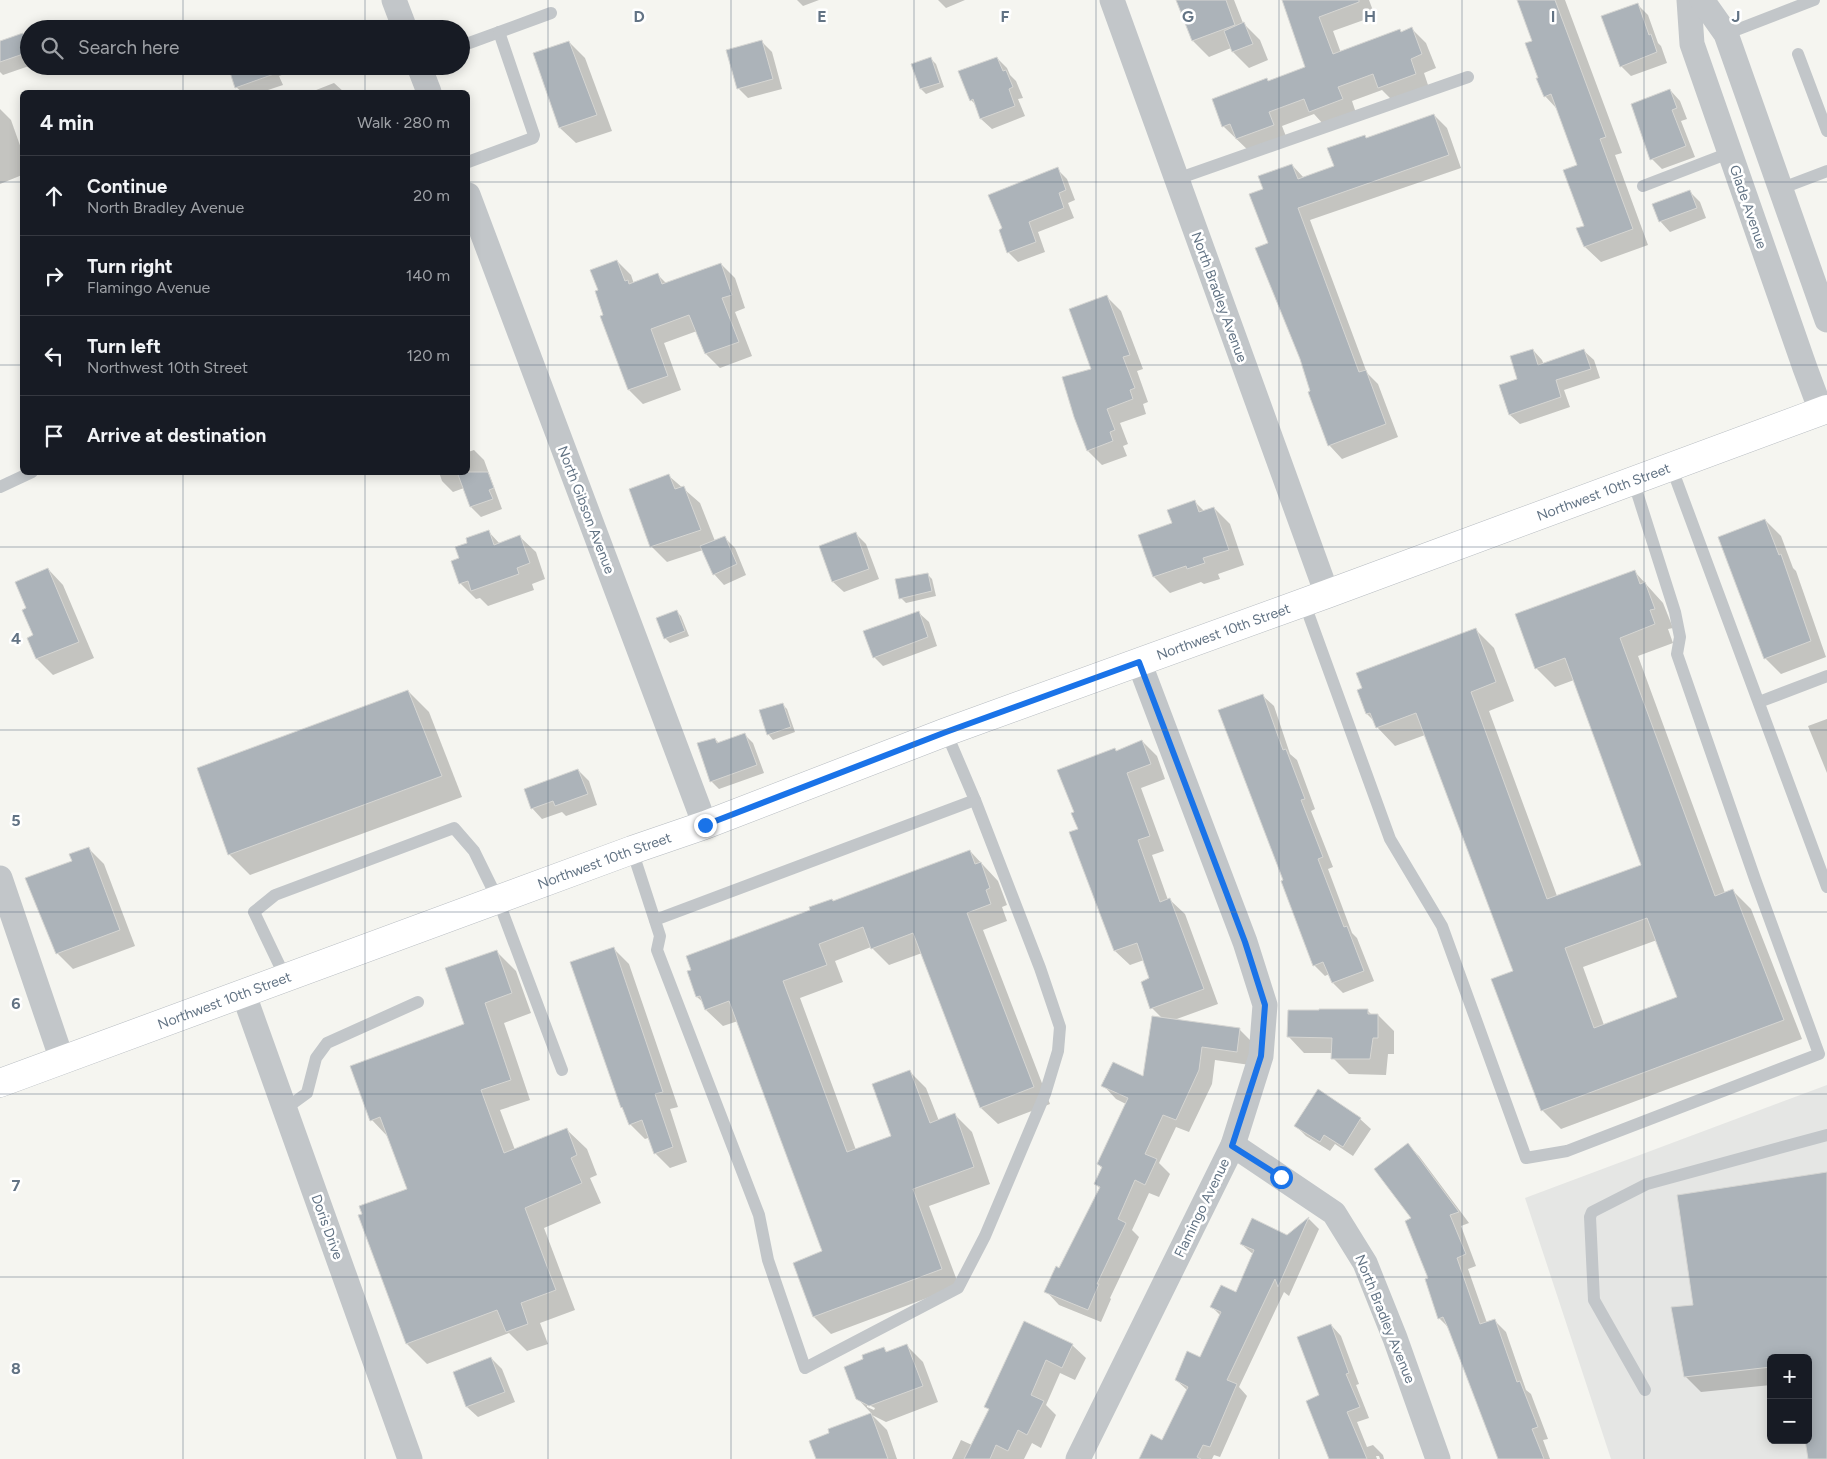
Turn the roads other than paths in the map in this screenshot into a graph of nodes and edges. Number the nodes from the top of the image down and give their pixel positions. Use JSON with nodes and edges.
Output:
{"nodes":[{"id":1,"x":394,"y":0,"type":"edge"},
{"id":2,"x":1112,"y":0,"type":"edge"},
{"id":3,"x":1689,"y":0,"type":"edge"},
{"id":4,"x":1702,"y":0,"type":"edge"},
{"id":5,"x":1814,"y":0,"type":"edge"},
{"id":6,"x":551,"y":13,"type":"dead end"},
{"id":7,"x":401,"y":20,"type":"edge"},
{"id":8,"x":500,"y":32,"type":"junction"},
{"id":9,"x":1726,"y":34,"type":"junction"},
{"id":10,"x":470,"y":43,"type":"edge"},
{"id":11,"x":1692,"y":44,"type":"junction"},
{"id":12,"x":1798,"y":54,"type":"dead end"},
{"id":13,"x":422,"y":75,"type":"edge"},
{"id":14,"x":1468,"y":77,"type":"dead end"},
{"id":15,"x":428,"y":90,"type":"edge"},
{"id":16,"x":1827,"y":131,"type":"edge"},
{"id":17,"x":1729,"y":152,"type":"junction"},
{"id":18,"x":470,"y":161,"type":"edge"},
{"id":19,"x":1827,"y":171,"type":"edge"},
{"id":20,"x":1177,"y":179,"type":"junction"},
{"id":21,"x":1643,"y":186,"type":"dead end"},
{"id":22,"x":1780,"y":189,"type":"junction"},
{"id":23,"x":470,"y":201,"type":"edge"},
{"id":24,"x":1746,"y":201,"type":"junction"},
{"id":25,"x":1827,"y":320,"type":"edge"},
{"id":26,"x":1824,"y":410,"type":"edge"},
{"id":27,"x":1671,"y":466,"type":"junction"},
{"id":28,"x":26,"y":475,"type":"edge"},
{"id":29,"x":1633,"y":480,"type":"junction"},
{"id":30,"x":0,"y":488,"type":"edge"},
{"id":31,"x":1316,"y":598,"type":"junction"},
{"id":32,"x":1139,"y":662,"type":"junction"},
{"id":33,"x":1827,"y":676,"type":"edge"},
{"id":34,"x":1759,"y":702,"type":"junction"},
{"id":35,"x":946,"y":732,"type":"junction"},
{"id":36,"x":975,"y":800,"type":"junction"},
{"id":37,"x":705,"y":825,"type":"junction"},
{"id":38,"x":632,"y":850,"type":"junction"},
{"id":39,"x":0,"y":878,"type":"edge"},
{"id":40,"x":1827,"y":887,"type":"edge"},
{"id":41,"x":498,"y":900,"type":"junction"},
{"id":42,"x":655,"y":920,"type":"junction"},
{"id":43,"x":286,"y":979,"type":"junction"},
{"id":44,"x":244,"y":994,"type":"junction"},
{"id":45,"x":418,"y":1002,"type":"dead end"},
{"id":46,"x":62,"y":1060,"type":"junction"},
{"id":47,"x":562,"y":1070,"type":"dead end"},
{"id":48,"x":0,"y":1083,"type":"edge"},
{"id":49,"x":285,"y":1109,"type":"junction"},
{"id":50,"x":1827,"y":1135,"type":"edge"},
{"id":51,"x":1232,"y":1146,"type":"junction"},
{"id":52,"x":1645,"y":1390,"type":"dead end"},
{"id":53,"x":410,"y":1459,"type":"edge"},
{"id":54,"x":1078,"y":1459,"type":"edge"},
{"id":55,"x":1438,"y":1459,"type":"edge"}],
"edges":[{"from":1,"to":7,"type":"street"},
{"from":2,"to":20,"type":"street","name":"North Bradley Avenue"},
{"from":3,"to":11,"type":"street","name":"Glade Avenue"},
{"from":4,"to":9,"type":"street"},
{"from":5,"to":9,"type":"lane"},
{"from":6,"to":8,"type":"lane"},
{"from":8,"to":10,"type":"lane"},
{"from":8,"to":18,"type":"lane"},
{"from":9,"to":11,"type":"street"},
{"from":9,"to":22,"type":"street"},
{"from":11,"to":17,"type":"street","name":"Glade Avenue"},
{"from":12,"to":16,"type":"lane"},
{"from":13,"to":15,"type":"street"},
{"from":14,"to":20,"type":"lane"},
{"from":17,"to":21,"type":"lane"},
{"from":17,"to":24,"type":"street","name":"Glade Avenue"},
{"from":19,"to":22,"type":"lane"},
{"from":20,"to":31,"type":"street","name":"North Bradley Avenue"},
{"from":22,"to":24,"type":"street"},
{"from":22,"to":25,"type":"street"},
{"from":23,"to":37,"type":"street","name":"North Gibson Avenue"},
{"from":24,"to":26,"type":"street","name":"Glade Avenue"},
{"from":26,"to":27,"type":"main road","name":"Northwest 10th Street"},
{"from":27,"to":29,"type":"main road","name":"Northwest 10th Street"},
{"from":27,"to":34,"type":"lane"},
{"from":28,"to":30,"type":"lane"},
{"from":29,"to":31,"type":"main road","name":"Northwest 10th Street"},
{"from":29,"to":31,"type":"lane"},
{"from":31,"to":32,"type":"main road","name":"Northwest 10th Street"},
{"from":32,"to":35,"type":"main road","name":"Northwest 10th Street"},
{"from":32,"to":51,"type":"street","name":"Flamingo Avenue"},
{"from":33,"to":34,"type":"lane"},
{"from":34,"to":40,"type":"lane"},
{"from":35,"to":36,"type":"lane"},
{"from":35,"to":37,"type":"main road","name":"Northwest 10th Street"},
{"from":36,"to":42,"type":"lane"},
{"from":36,"to":42,"type":"lane"},
{"from":37,"to":38,"type":"main road","name":"Northwest 10th Street"},
{"from":38,"to":41,"type":"main road","name":"Northwest 10th Street"},
{"from":38,"to":42,"type":"lane"},
{"from":39,"to":46,"type":"street"},
{"from":41,"to":43,"type":"main road","name":"Northwest 10th Street"},
{"from":41,"to":43,"type":"lane"},
{"from":41,"to":47,"type":"lane"},
{"from":43,"to":44,"type":"main road","name":"Northwest 10th Street"},
{"from":44,"to":46,"type":"main road","name":"Northwest 10th Street"},
{"from":44,"to":49,"type":"street","name":"Doris Drive"},
{"from":45,"to":49,"type":"lane"},
{"from":46,"to":48,"type":"main road","name":"Northwest 10th Street"},
{"from":49,"to":53,"type":"street","name":"Doris Drive"},
{"from":50,"to":52,"type":"lane"},
{"from":51,"to":54,"type":"street","name":"Flamingo Avenue"},
{"from":51,"to":55,"type":"street","name":"North Bradley Avenue"}]}
